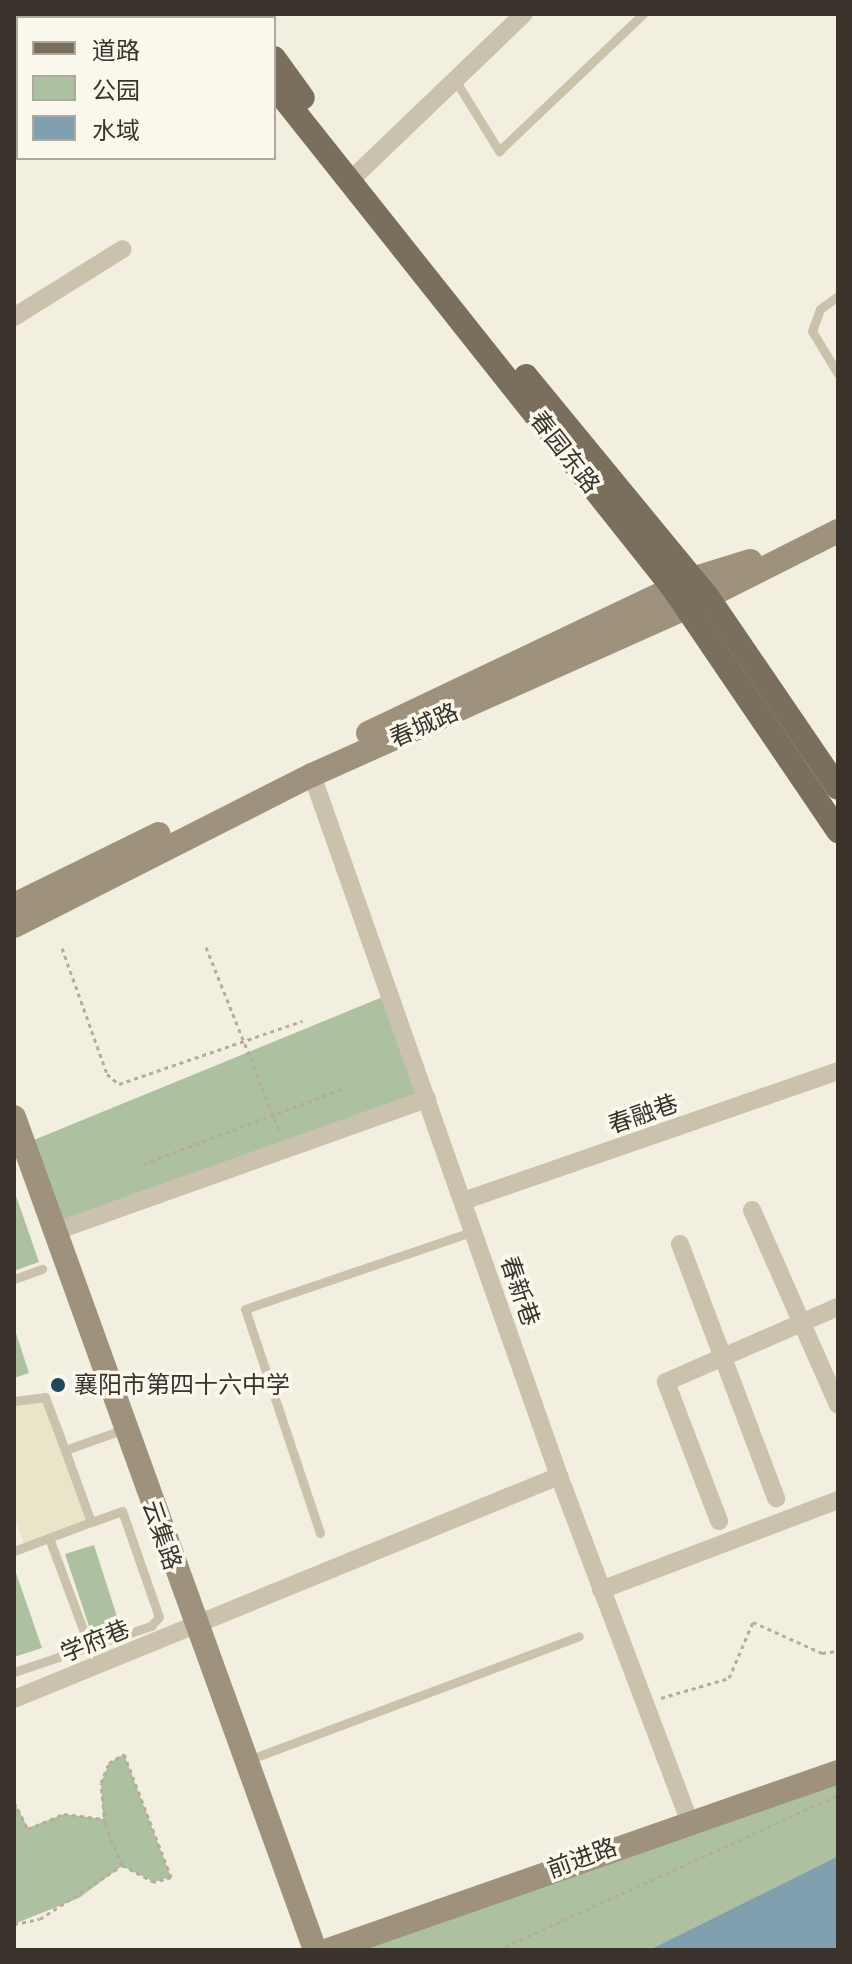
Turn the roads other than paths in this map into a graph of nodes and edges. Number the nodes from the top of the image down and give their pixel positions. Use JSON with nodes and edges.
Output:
{"nodes":[{"id":1,"x":524,"y":14,"type":"edge"},
{"id":2,"x":643,"y":14,"type":"edge"},
{"id":3,"x":276,"y":61,"type":"edge"},
{"id":4,"x":455,"y":80,"type":"junction"},
{"id":5,"x":276,"y":88,"type":"edge"},
{"id":6,"x":358,"y":173,"type":"junction"},
{"id":7,"x":123,"y":249,"type":"dead end"},
{"id":8,"x":838,"y":296,"type":"edge"},
{"id":9,"x":14,"y":317,"type":"edge"},
{"id":10,"x":838,"y":374,"type":"edge"},
{"id":11,"x":838,"y":518,"type":"edge"},
{"id":12,"x":838,"y":531,"type":"edge"},
{"id":13,"x":690,"y":593,"type":"junction"},
{"id":14,"x":312,"y":775,"type":"junction"},
{"id":15,"x":838,"y":788,"type":"edge"},
{"id":16,"x":838,"y":831,"type":"edge"},
{"id":17,"x":14,"y":905,"type":"edge"},
{"id":18,"x":14,"y":926,"type":"edge"},
{"id":19,"x":838,"y":1071,"type":"edge"},
{"id":20,"x":427,"y":1099,"type":"junction"},
{"id":21,"x":14,"y":1117,"type":"edge"},
{"id":22,"x":19,"y":1147,"type":"edge"},
{"id":23,"x":463,"y":1201,"type":"junction"},
{"id":24,"x":752,"y":1210,"type":"dead end"},
{"id":25,"x":56,"y":1231,"type":"junction"},
{"id":26,"x":474,"y":1231,"type":"junction"},
{"id":27,"x":680,"y":1244,"type":"dead end"},
{"id":28,"x":42,"y":1269,"type":"dead end"},
{"id":29,"x":14,"y":1279,"type":"edge"},
{"id":30,"x":838,"y":1307,"type":"edge"},
{"id":31,"x":804,"y":1321,"type":"junction"},
{"id":32,"x":722,"y":1358,"type":"junction"},
{"id":33,"x":14,"y":1401,"type":"edge"},
{"id":34,"x":838,"y":1405,"type":"edge"},
{"id":35,"x":125,"y":1429,"type":"junction"},
{"id":36,"x":65,"y":1450,"type":"junction"},
{"id":37,"x":559,"y":1476,"type":"junction"},
{"id":38,"x":776,"y":1498,"type":"dead end"},
{"id":39,"x":838,"y":1500,"type":"edge"},
{"id":40,"x":719,"y":1521,"type":"dead end"},
{"id":41,"x":91,"y":1522,"type":"junction"},
{"id":42,"x":320,"y":1533,"type":"dead end"},
{"id":43,"x":49,"y":1538,"type":"junction"},
{"id":44,"x":14,"y":1551,"type":"edge"},
{"id":45,"x":601,"y":1590,"type":"junction"},
{"id":46,"x":194,"y":1627,"type":"junction"},
{"id":47,"x":579,"y":1636,"type":"dead end"},
{"id":48,"x":90,"y":1648,"type":"junction"},
{"id":49,"x":14,"y":1672,"type":"edge"},
{"id":50,"x":14,"y":1699,"type":"edge"},
{"id":51,"x":245,"y":1761,"type":"junction"},
{"id":52,"x":838,"y":1772,"type":"edge"},
{"id":53,"x":689,"y":1820,"type":"junction"},
{"id":54,"x":315,"y":1950,"type":"edge"},
{"id":55,"x":328,"y":1950,"type":"edge"}],
"edges":[{"from":1,"to":4,"type":"street"},
{"from":2,"to":4,"type":"lane"},
{"from":3,"to":6,"type":"main road","name":"春园东路"},
{"from":4,"to":6,"type":"street"},
{"from":5,"to":13,"type":"main road","name":"春园东路"},
{"from":6,"to":13,"type":"main road","name":"春园东路"},
{"from":7,"to":9,"type":"street"},
{"from":8,"to":10,"type":"lane"},
{"from":11,"to":13,"type":"street","name":"春城路"},
{"from":12,"to":13,"type":"street","name":"春城路"},
{"from":13,"to":14,"type":"street","name":"春城路"},
{"from":13,"to":15,"type":"main road","name":"春园东路"},
{"from":13,"to":16,"type":"main road","name":"春园东路"},
{"from":13,"to":17,"type":"street","name":"春城路"},
{"from":14,"to":18,"type":"street","name":"春城路"},
{"from":14,"to":20,"type":"street","name":"春新巷"},
{"from":19,"to":23,"type":"street","name":"春融巷"},
{"from":20,"to":23,"type":"street","name":"春新巷"},
{"from":20,"to":25,"type":"street"},
{"from":21,"to":22,"type":"street","name":"云集路"},
{"from":22,"to":25,"type":"street","name":"云集路"},
{"from":23,"to":26,"type":"street","name":"春新巷"},
{"from":24,"to":31,"type":"street"},
{"from":25,"to":35,"type":"street","name":"云集路"},
{"from":26,"to":37,"type":"street","name":"春新巷"},
{"from":26,"to":42,"type":"lane"},
{"from":27,"to":32,"type":"street"},
{"from":28,"to":29,"type":"lane"},
{"from":30,"to":31,"type":"street"},
{"from":31,"to":32,"type":"street"},
{"from":31,"to":34,"type":"street"},
{"from":32,"to":38,"type":"street"},
{"from":32,"to":40,"type":"street"},
{"from":33,"to":36,"type":"lane"},
{"from":35,"to":36,"type":"lane"},
{"from":35,"to":46,"type":"street","name":"云集路"},
{"from":36,"to":41,"type":"lane"},
{"from":37,"to":45,"type":"street","name":"春新巷"},
{"from":37,"to":46,"type":"street","name":"学府巷"},
{"from":39,"to":45,"type":"street"},
{"from":41,"to":43,"type":"lane"},
{"from":41,"to":48,"type":"lane"},
{"from":43,"to":44,"type":"lane"},
{"from":43,"to":48,"type":"lane"},
{"from":45,"to":53,"type":"street","name":"春新巷"},
{"from":46,"to":50,"type":"street","name":"学府巷"},
{"from":46,"to":51,"type":"street","name":"云集路"},
{"from":47,"to":51,"type":"lane"},
{"from":48,"to":49,"type":"lane"},
{"from":51,"to":54,"type":"street","name":"云集路"},
{"from":52,"to":53,"type":"street","name":"前进路"},
{"from":53,"to":55,"type":"street","name":"前进路"}]}
